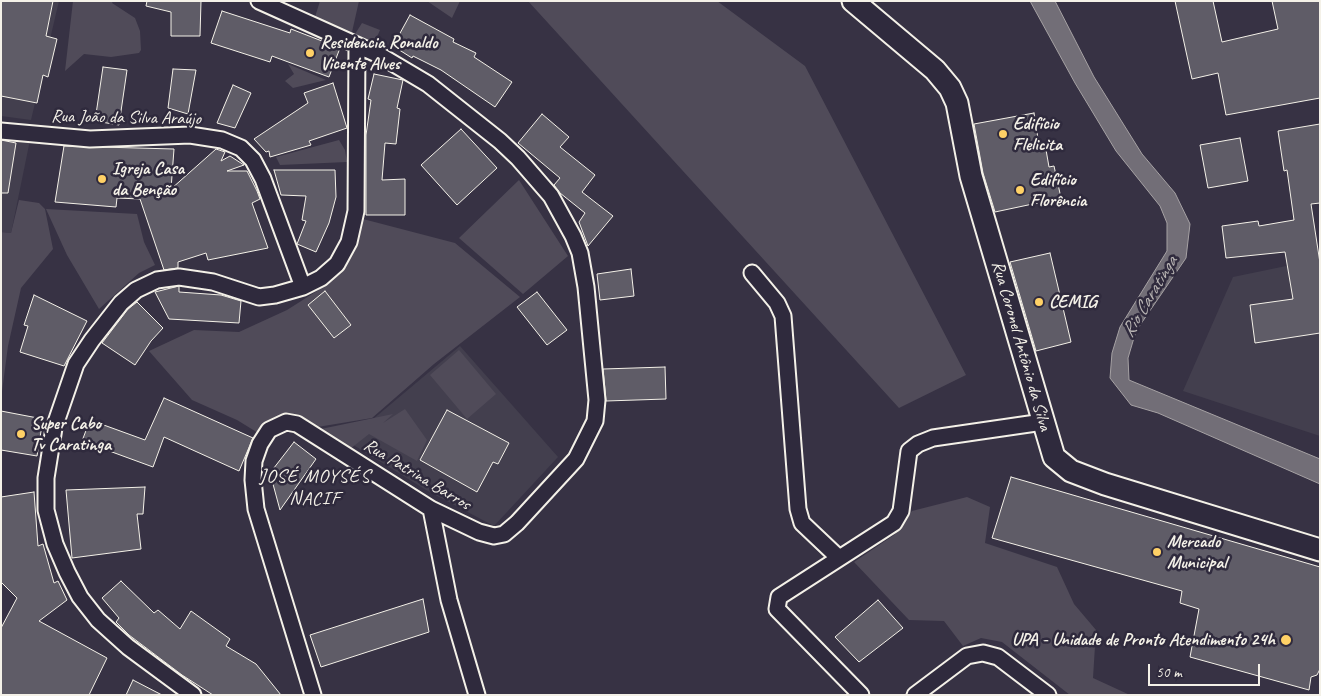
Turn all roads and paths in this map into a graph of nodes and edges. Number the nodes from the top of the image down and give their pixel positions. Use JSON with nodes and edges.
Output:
{"nodes":[{"id":1,"x":259,"y":1,"type":"edge"},
{"id":2,"x":853,"y":1,"type":"edge"},
{"id":3,"x":357,"y":45,"type":"junction"},
{"id":4,"x":1,"y":131,"type":"edge"},
{"id":5,"x":752,"y":273,"type":"dead end"},
{"id":6,"x":303,"y":287,"type":"junction"},
{"id":7,"x":1043,"y":422,"type":"junction"},
{"id":8,"x":432,"y":509,"type":"junction"},
{"id":9,"x":1320,"y":550,"type":"edge"},
{"id":10,"x":839,"y":558,"type":"junction"},
{"id":11,"x":193,"y":695,"type":"edge"},
{"id":12,"x":313,"y":695,"type":"edge"},
{"id":13,"x":477,"y":695,"type":"edge"},
{"id":14,"x":860,"y":695,"type":"edge"},
{"id":15,"x":915,"y":695,"type":"edge"},
{"id":16,"x":1048,"y":695,"type":"edge"}],
"edges":[{"from":1,"to":3,"type":"street"},
{"from":2,"to":7,"type":"main road","name":"Rua Coronel Antônio da Silva"},
{"from":3,"to":6,"type":"street"},
{"from":3,"to":8,"type":"street","name":"Rua Patrina Barros"},
{"from":4,"to":6,"type":"street","name":"Rua João da Silva Araújo"},
{"from":5,"to":10,"type":"street"},
{"from":6,"to":11,"type":"street"},
{"from":7,"to":9,"type":"main road","name":"Rua Coronel Antônio da Silva"},
{"from":7,"to":10,"type":"street"},
{"from":8,"to":12,"type":"street","name":"Rua Patrina Barros"},
{"from":8,"to":13,"type":"street"},
{"from":10,"to":14,"type":"street"},
{"from":15,"to":16,"type":"street"}]}
